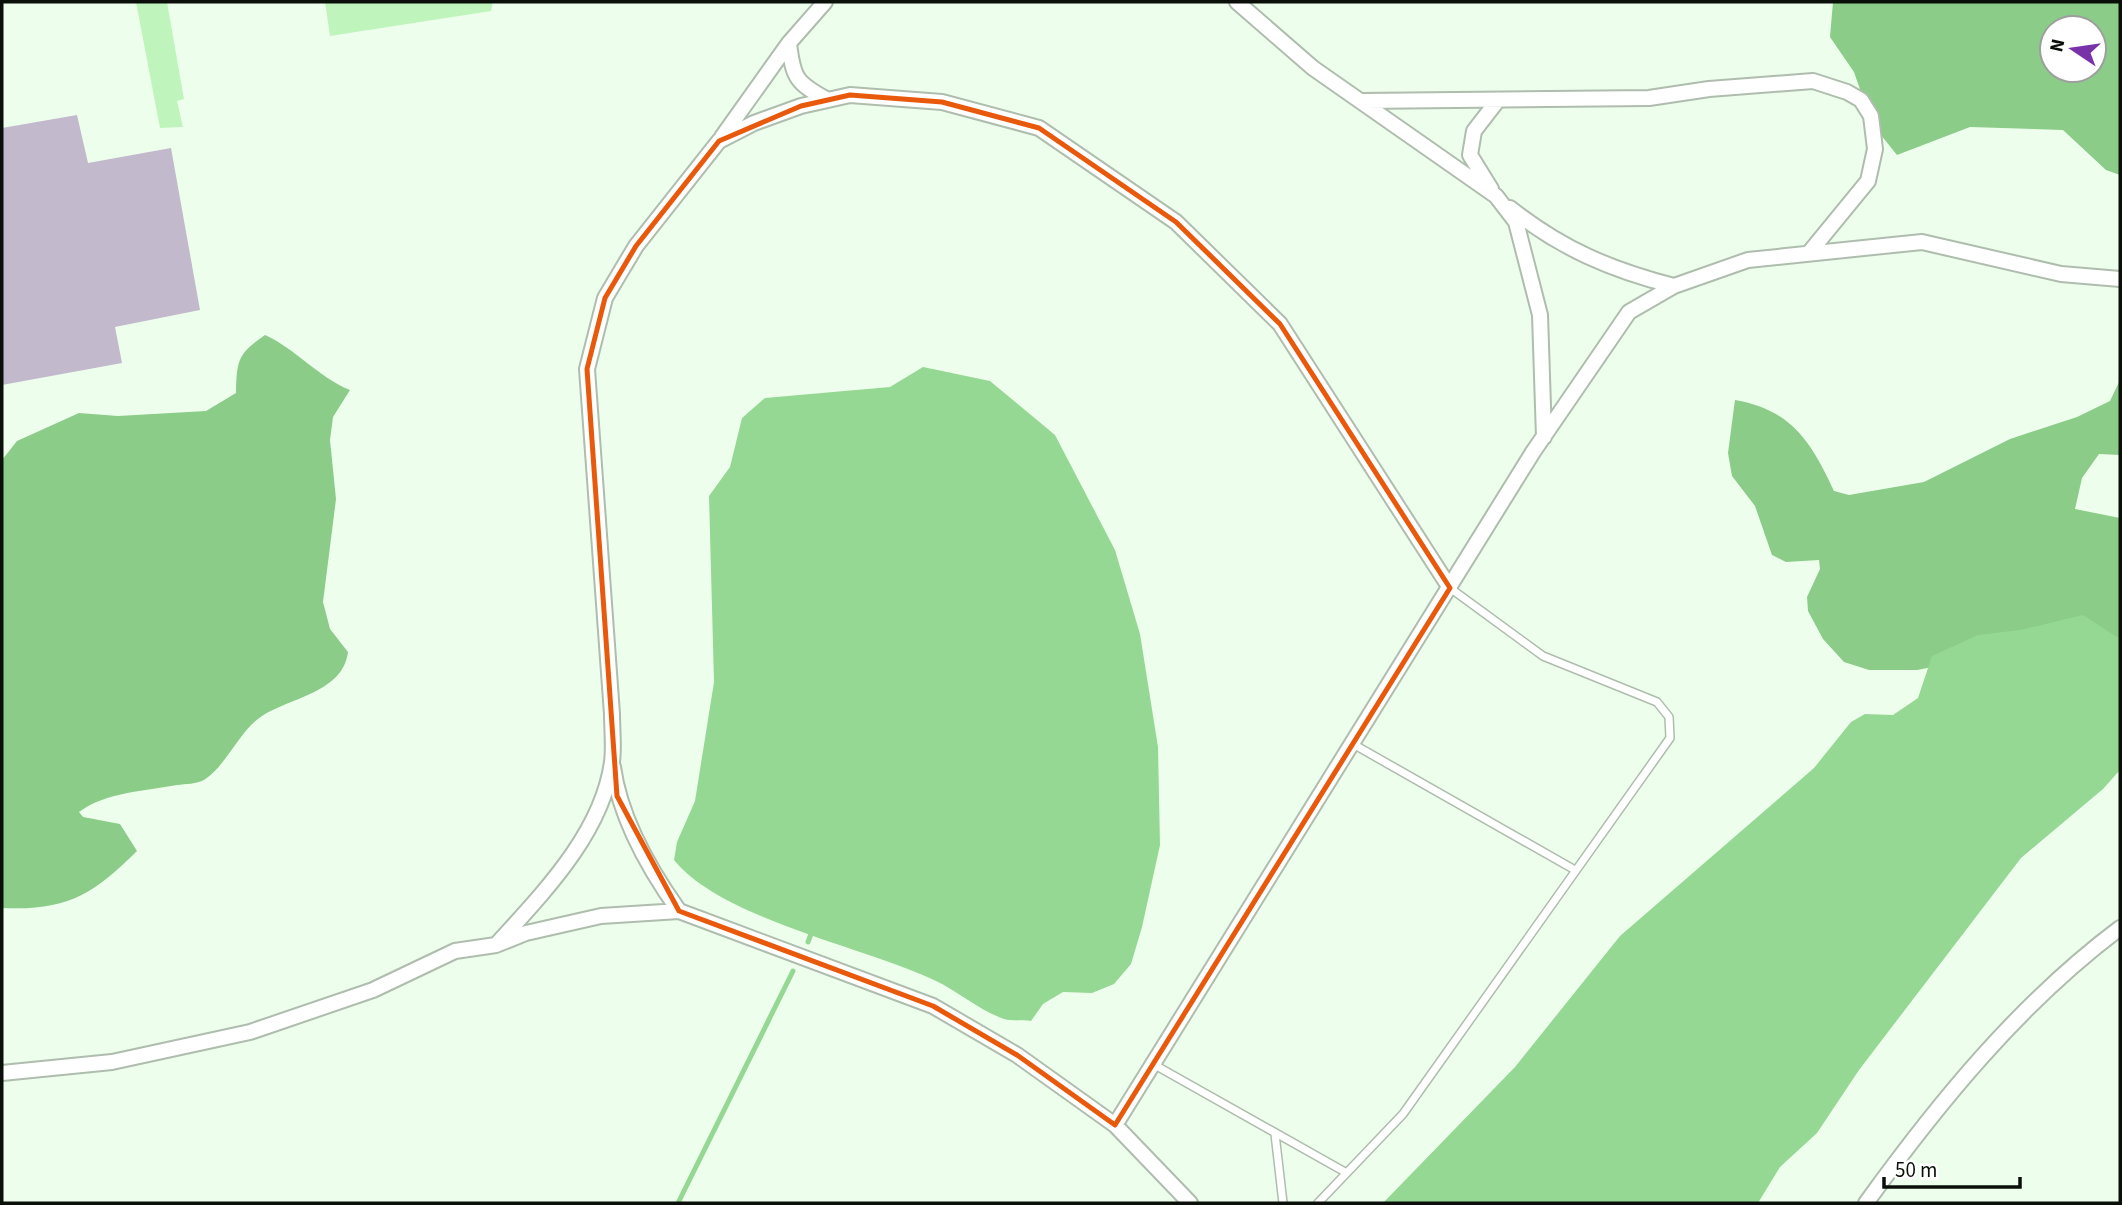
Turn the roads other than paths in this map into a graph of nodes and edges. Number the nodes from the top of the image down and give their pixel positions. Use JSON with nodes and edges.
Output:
{"nodes":[{"id":1,"x":825,"y":2,"type":"edge"},
{"id":2,"x":1237,"y":2,"type":"edge"},
{"id":3,"x":789,"y":43,"type":"junction"},
{"id":4,"x":828,"y":100,"type":"junction"},
{"id":5,"x":1498,"y":100,"type":"junction"},
{"id":6,"x":1362,"y":101,"type":"junction"},
{"id":7,"x":719,"y":141,"type":"junction"},
{"id":8,"x":1496,"y":196,"type":"junction"},
{"id":9,"x":1809,"y":253,"type":"junction"},
{"id":10,"x":2120,"y":279,"type":"edge"},
{"id":11,"x":1675,"y":286,"type":"junction"},
{"id":12,"x":1544,"y":436,"type":"junction"},
{"id":13,"x":1450,"y":588,"type":"junction"},
{"id":14,"x":1353,"y":744,"type":"junction"},
{"id":15,"x":612,"y":762,"type":"junction"},
{"id":16,"x":1575,"y":870,"type":"junction"},
{"id":17,"x":679,"y":911,"type":"junction"},
{"id":18,"x":2120,"y":928,"type":"edge"},
{"id":19,"x":496,"y":946,"type":"junction"},
{"id":20,"x":1153,"y":1064,"type":"junction"},
{"id":21,"x":2,"y":1073,"type":"edge"},
{"id":22,"x":1115,"y":1125,"type":"junction"},
{"id":23,"x":1275,"y":1135,"type":"junction"},
{"id":24,"x":1345,"y":1172,"type":"junction"},
{"id":25,"x":1190,"y":1203,"type":"edge"},
{"id":26,"x":1283,"y":1203,"type":"edge"},
{"id":27,"x":1318,"y":1203,"type":"edge"},
{"id":28,"x":1866,"y":1203,"type":"edge"}],
"edges":[{"from":1,"to":3,"type":"street"},
{"from":2,"to":6,"type":"street"},
{"from":3,"to":4,"type":"street"},
{"from":3,"to":7,"type":"street"},
{"from":4,"to":7,"type":"street"},
{"from":4,"to":13,"type":"street"},
{"from":5,"to":6,"type":"street"},
{"from":5,"to":8,"type":"street"},
{"from":5,"to":9,"type":"street"},
{"from":6,"to":8,"type":"street"},
{"from":7,"to":15,"type":"street"},
{"from":8,"to":11,"type":"street"},
{"from":8,"to":12,"type":"street"},
{"from":9,"to":10,"type":"street"},
{"from":9,"to":11,"type":"street"},
{"from":11,"to":12,"type":"street"},
{"from":12,"to":13,"type":"street"},
{"from":13,"to":14,"type":"street"},
{"from":13,"to":16,"type":"lane"},
{"from":14,"to":16,"type":"lane"},
{"from":14,"to":20,"type":"street"},
{"from":15,"to":17,"type":"street"},
{"from":15,"to":19,"type":"street"},
{"from":16,"to":24,"type":"lane"},
{"from":17,"to":19,"type":"street"},
{"from":17,"to":22,"type":"street"},
{"from":18,"to":28,"type":"street"},
{"from":19,"to":21,"type":"street"},
{"from":20,"to":22,"type":"street"},
{"from":20,"to":23,"type":"lane"},
{"from":22,"to":25,"type":"street"},
{"from":23,"to":24,"type":"lane"},
{"from":23,"to":26,"type":"lane"},
{"from":24,"to":27,"type":"lane"}]}
